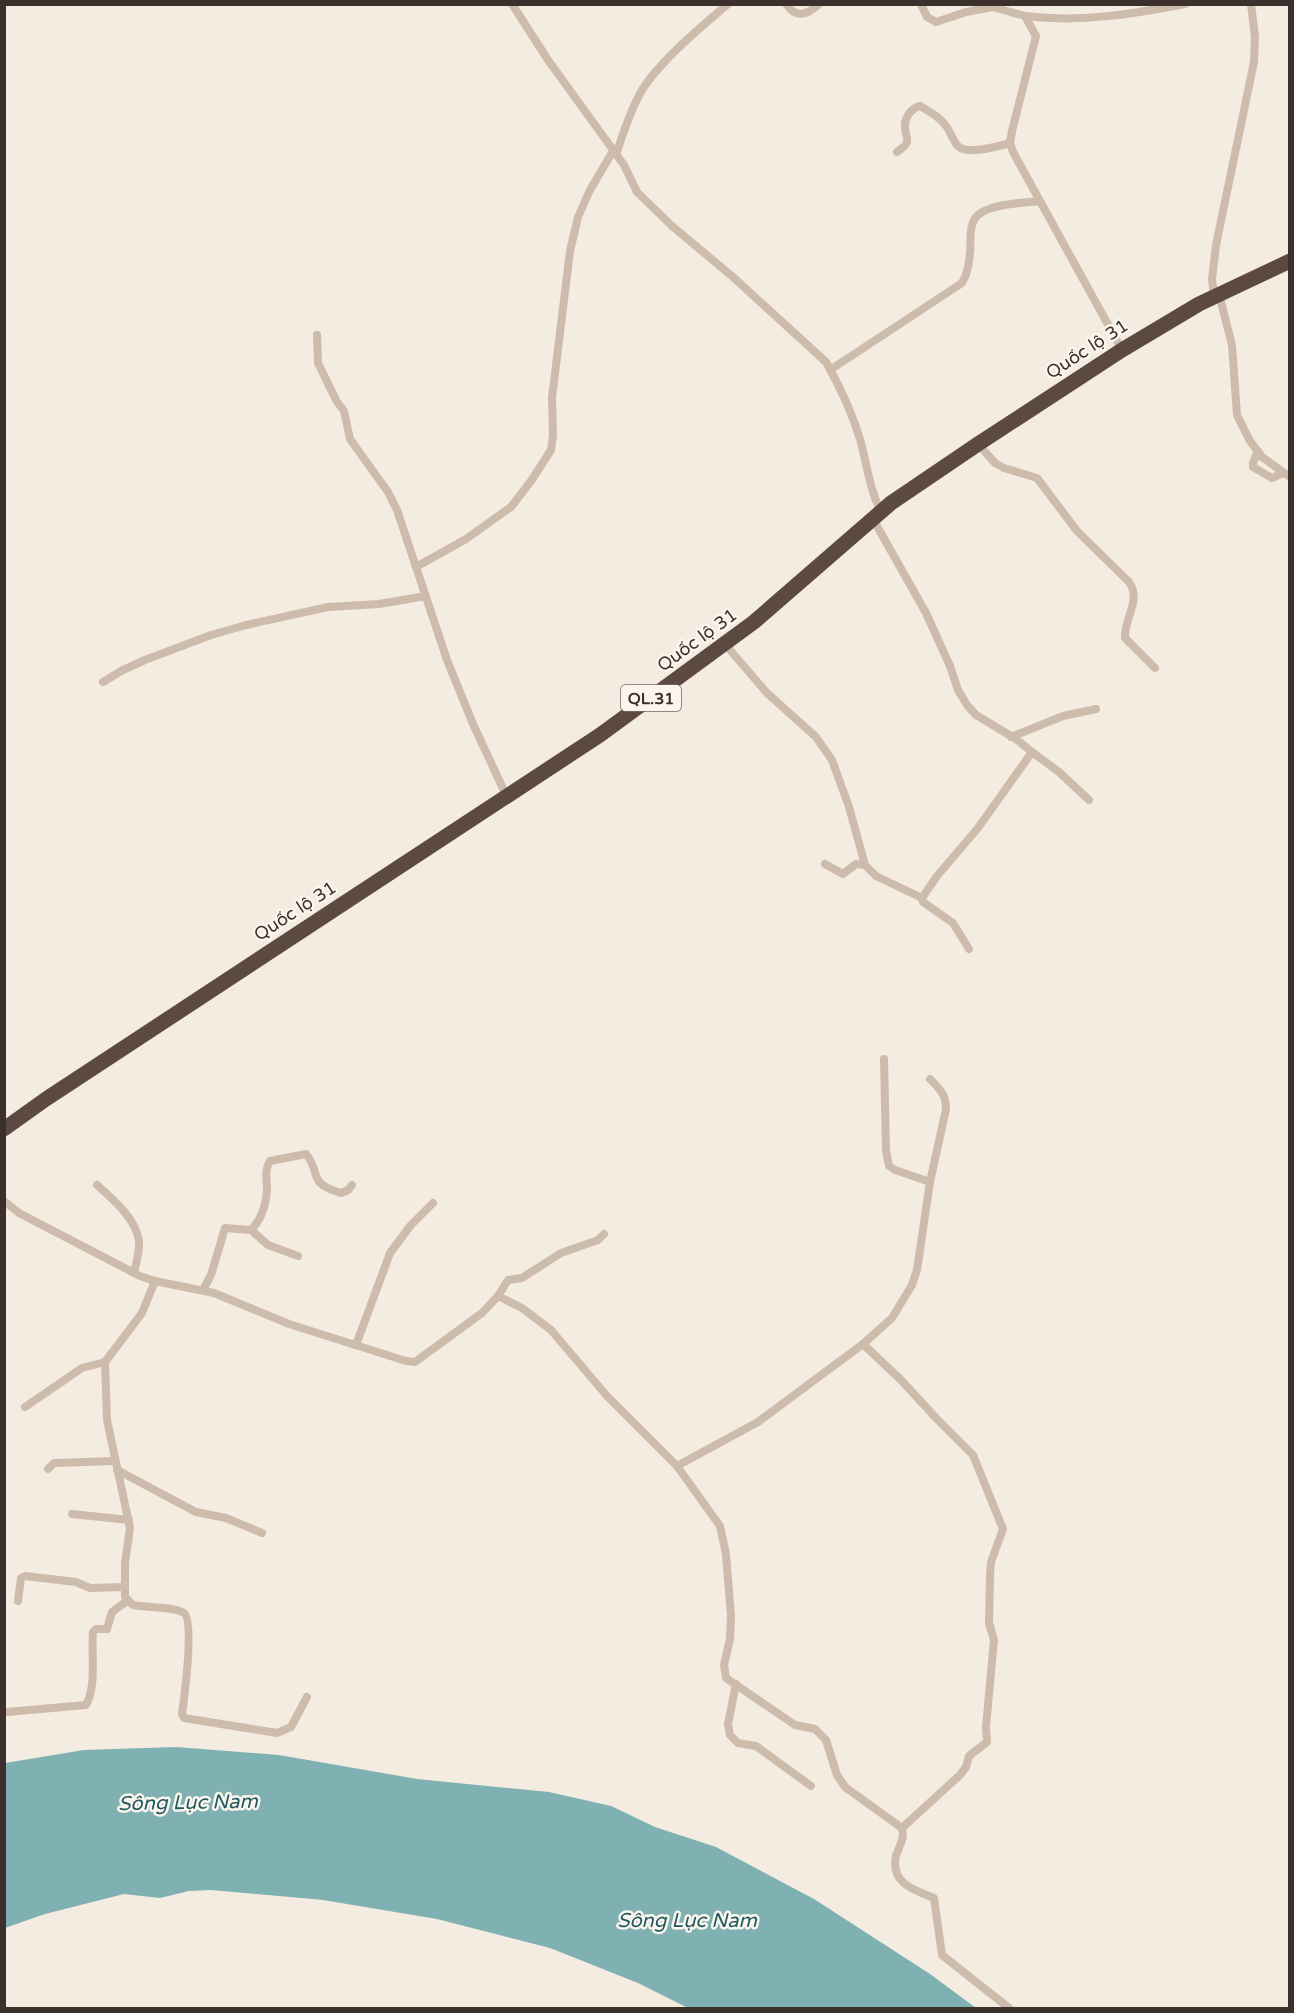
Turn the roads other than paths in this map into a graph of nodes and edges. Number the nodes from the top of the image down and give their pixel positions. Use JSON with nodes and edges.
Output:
{"nodes":[{"id":1,"x":512,"y":4,"type":"edge"},
{"id":2,"x":729,"y":4,"type":"edge"},
{"id":3,"x":786,"y":4,"type":"edge"},
{"id":4,"x":819,"y":4,"type":"edge"},
{"id":5,"x":921,"y":4,"type":"edge"},
{"id":6,"x":1185,"y":4,"type":"edge"},
{"id":7,"x":1251,"y":4,"type":"edge"},
{"id":8,"x":992,"y":6,"type":"edge"},
{"id":9,"x":1025,"y":16,"type":"junction"},
{"id":10,"x":1047,"y":19,"type":"junction"},
{"id":11,"x":1036,"y":36,"type":"junction"},
{"id":12,"x":1010,"y":143,"type":"junction"},
{"id":13,"x":897,"y":152,"type":"dead end"},
{"id":14,"x":615,"y":153,"type":"junction"},
{"id":15,"x":1039,"y":201,"type":"junction"},
{"id":16,"x":1290,"y":261,"type":"edge"},
{"id":17,"x":1217,"y":296,"type":"junction"},
{"id":18,"x":317,"y":335,"type":"dead end"},
{"id":19,"x":1122,"y":350,"type":"junction"},
{"id":20,"x":830,"y":370,"type":"junction"},
{"id":21,"x":978,"y":444,"type":"junction"},
{"id":22,"x":1258,"y":451,"type":"junction"},
{"id":23,"x":1286,"y":475,"type":"edge"},
{"id":24,"x":877,"y":515,"type":"junction"},
{"id":25,"x":416,"y":567,"type":"junction"},
{"id":26,"x":426,"y":596,"type":"junction"},
{"id":27,"x":724,"y":643,"type":"junction"},
{"id":28,"x":1155,"y":668,"type":"dead end"},
{"id":29,"x":103,"y":682,"type":"dead end"},
{"id":30,"x":1096,"y":709,"type":"dead end"},
{"id":31,"x":1011,"y":737,"type":"junction"},
{"id":32,"x":1032,"y":752,"type":"junction"},
{"id":33,"x":506,"y":795,"type":"junction"},
{"id":34,"x":1089,"y":800,"type":"dead end"},
{"id":35,"x":825,"y":864,"type":"dead end"},
{"id":36,"x":865,"y":865,"type":"junction"},
{"id":37,"x":922,"y":898,"type":"junction"},
{"id":38,"x":969,"y":950,"type":"dead end"},
{"id":39,"x":884,"y":1059,"type":"dead end"},
{"id":40,"x":930,"y":1080,"type":"dead end"},
{"id":41,"x":4,"y":1129,"type":"edge"},
{"id":42,"x":930,"y":1182,"type":"junction"},
{"id":43,"x":97,"y":1185,"type":"dead end"},
{"id":44,"x":352,"y":1185,"type":"dead end"},
{"id":45,"x":4,"y":1201,"type":"edge"},
{"id":46,"x":433,"y":1203,"type":"dead end"},
{"id":47,"x":251,"y":1230,"type":"junction"},
{"id":48,"x":604,"y":1234,"type":"dead end"},
{"id":49,"x":298,"y":1256,"type":"dead end"},
{"id":50,"x":134,"y":1273,"type":"junction"},
{"id":51,"x":155,"y":1281,"type":"junction"},
{"id":52,"x":203,"y":1290,"type":"junction"},
{"id":53,"x":498,"y":1296,"type":"junction"},
{"id":54,"x":863,"y":1344,"type":"junction"},
{"id":55,"x":356,"y":1345,"type":"junction"},
{"id":56,"x":105,"y":1362,"type":"junction"},
{"id":57,"x":25,"y":1407,"type":"dead end"},
{"id":58,"x":116,"y":1465,"type":"junction"},
{"id":59,"x":677,"y":1466,"type":"junction"},
{"id":60,"x":48,"y":1469,"type":"dead end"},
{"id":61,"x":72,"y":1514,"type":"dead end"},
{"id":62,"x":129,"y":1520,"type":"junction"},
{"id":63,"x":262,"y":1533,"type":"dead end"},
{"id":64,"x":125,"y":1587,"type":"junction"},
{"id":65,"x":127,"y":1600,"type":"junction"},
{"id":66,"x":18,"y":1601,"type":"dead end"},
{"id":67,"x":736,"y":1684,"type":"junction"},
{"id":68,"x":307,"y":1697,"type":"dead end"},
{"id":69,"x":7,"y":1712,"type":"dead end"},
{"id":70,"x":811,"y":1786,"type":"dead end"},
{"id":71,"x":902,"y":1828,"type":"junction"},
{"id":72,"x":1009,"y":2008,"type":"edge"}],
"edges":[{"from":1,"to":14,"type":"street"},
{"from":2,"to":14,"type":"street"},
{"from":3,"to":4,"type":"street"},
{"from":5,"to":8,"type":"street"},
{"from":6,"to":10,"type":"street"},
{"from":7,"to":17,"type":"street"},
{"from":8,"to":9,"type":"street"},
{"from":9,"to":10,"type":"street"},
{"from":9,"to":11,"type":"street"},
{"from":10,"to":11,"type":"street"},
{"from":11,"to":12,"type":"street"},
{"from":12,"to":13,"type":"street"},
{"from":12,"to":15,"type":"street"},
{"from":14,"to":20,"type":"street"},
{"from":14,"to":25,"type":"street"},
{"from":15,"to":19,"type":"street"},
{"from":15,"to":20,"type":"street"},
{"from":16,"to":17,"type":"highway","name":"Quốc lộ 31","number":"QL.31"},
{"from":17,"to":19,"type":"highway","name":"Quốc lộ 31","number":"QL.31"},
{"from":17,"to":22,"type":"street"},
{"from":18,"to":25,"type":"street"},
{"from":19,"to":21,"type":"highway","name":"Quốc lộ 31","number":"QL.31"},
{"from":20,"to":24,"type":"street"},
{"from":21,"to":24,"type":"highway","name":"Quốc lộ 31","number":"QL.31"},
{"from":21,"to":28,"type":"street"},
{"from":22,"to":23,"type":"street"},
{"from":22,"to":23,"type":"street"},
{"from":24,"to":27,"type":"highway","name":"Quốc lộ 31","number":"QL.31"},
{"from":24,"to":31,"type":"street"},
{"from":25,"to":26,"type":"street"},
{"from":26,"to":29,"type":"street"},
{"from":26,"to":33,"type":"street"},
{"from":27,"to":33,"type":"highway","name":"Quốc lộ 31","number":"QL.31"},
{"from":27,"to":36,"type":"street"},
{"from":30,"to":31,"type":"street"},
{"from":31,"to":32,"type":"street"},
{"from":32,"to":34,"type":"street"},
{"from":32,"to":37,"type":"street"},
{"from":33,"to":41,"type":"highway","name":"Quốc lộ 31","number":"QL.31"},
{"from":35,"to":36,"type":"street"},
{"from":36,"to":37,"type":"street"},
{"from":37,"to":38,"type":"street"},
{"from":39,"to":42,"type":"street"},
{"from":40,"to":42,"type":"street"},
{"from":42,"to":54,"type":"street"},
{"from":43,"to":50,"type":"street"},
{"from":44,"to":47,"type":"street"},
{"from":45,"to":50,"type":"street"},
{"from":46,"to":55,"type":"street"},
{"from":47,"to":49,"type":"street"},
{"from":47,"to":52,"type":"street"},
{"from":48,"to":53,"type":"street"},
{"from":50,"to":51,"type":"street"},
{"from":51,"to":52,"type":"street"},
{"from":51,"to":56,"type":"street"},
{"from":52,"to":55,"type":"street"},
{"from":53,"to":55,"type":"street"},
{"from":53,"to":59,"type":"street"},
{"from":54,"to":59,"type":"street"},
{"from":54,"to":71,"type":"street"},
{"from":56,"to":57,"type":"street"},
{"from":56,"to":58,"type":"street"},
{"from":58,"to":60,"type":"street"},
{"from":58,"to":62,"type":"street"},
{"from":58,"to":63,"type":"street"},
{"from":59,"to":67,"type":"street"},
{"from":61,"to":62,"type":"street"},
{"from":62,"to":64,"type":"street"},
{"from":64,"to":65,"type":"street"},
{"from":64,"to":66,"type":"street"},
{"from":65,"to":68,"type":"street"},
{"from":65,"to":69,"type":"street"},
{"from":67,"to":70,"type":"street"},
{"from":67,"to":71,"type":"street"},
{"from":71,"to":72,"type":"street"}]}
